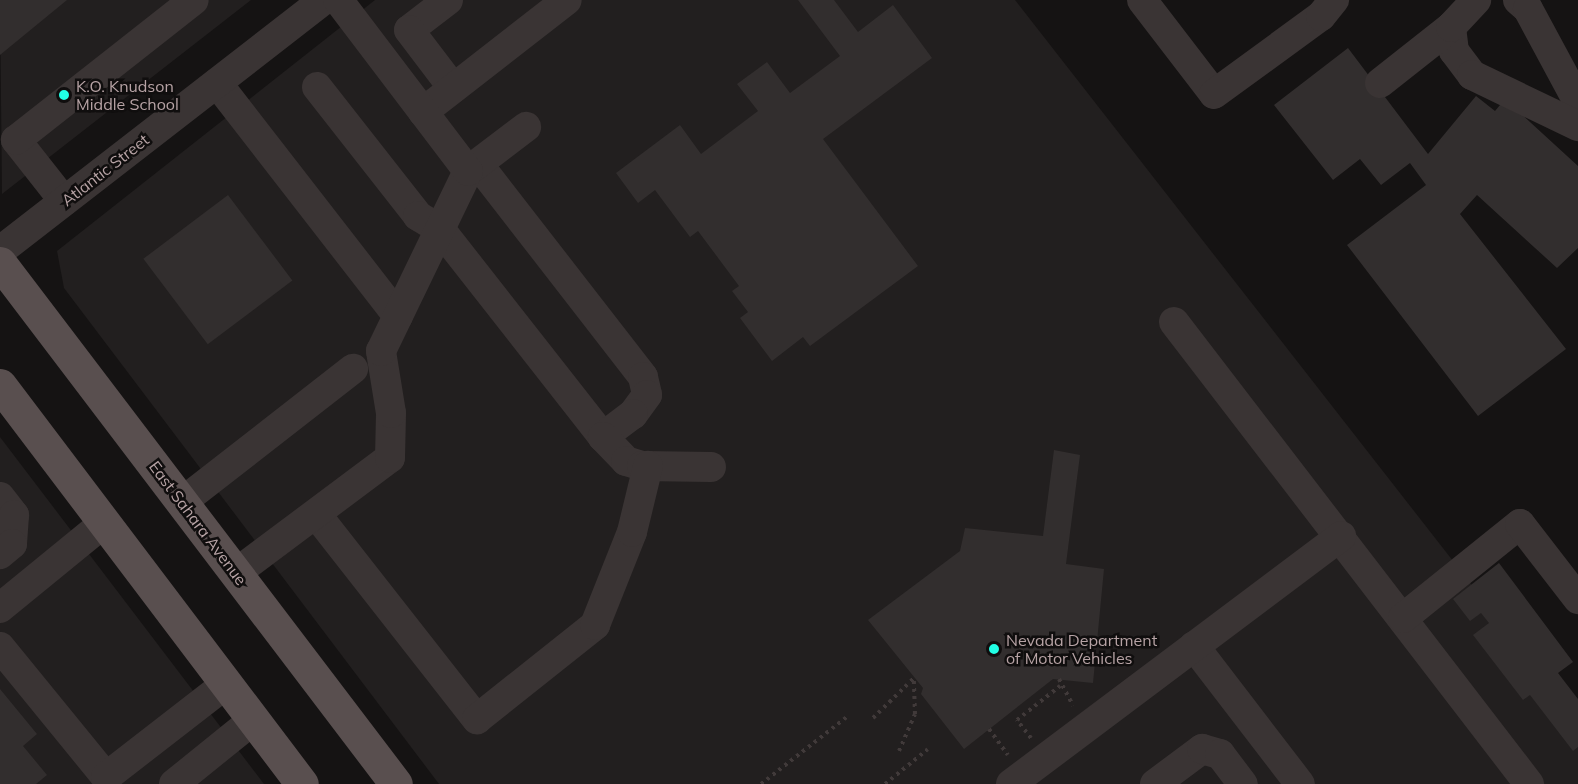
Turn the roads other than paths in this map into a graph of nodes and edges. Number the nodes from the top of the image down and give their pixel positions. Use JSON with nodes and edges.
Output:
{"nodes":[{"id":1,"x":194,"y":0,"type":"edge"},
{"id":2,"x":324,"y":0,"type":"edge"},
{"id":3,"x":338,"y":0,"type":"edge"},
{"id":4,"x":448,"y":0,"type":"edge"},
{"id":5,"x":567,"y":0,"type":"edge"},
{"id":6,"x":1142,"y":0,"type":"edge"},
{"id":7,"x":1334,"y":0,"type":"edge"},
{"id":8,"x":1476,"y":0,"type":"edge"},
{"id":9,"x":1518,"y":0,"type":"edge"},
{"id":10,"x":1451,"y":27,"type":"junction"},
{"id":11,"x":217,"y":83,"type":"junction"},
{"id":12,"x":1380,"y":83,"type":"dead end"},
{"id":13,"x":317,"y":87,"type":"dead end"},
{"id":14,"x":453,"y":88,"type":"junction"},
{"id":15,"x":1578,"y":102,"type":"edge"},
{"id":16,"x":423,"y":112,"type":"junction"},
{"id":17,"x":1578,"y":126,"type":"edge"},
{"id":18,"x":526,"y":127,"type":"dead end"},
{"id":19,"x":8,"y":140,"type":"edge"},
{"id":20,"x":473,"y":168,"type":"junction"},
{"id":21,"x":64,"y":201,"type":"junction"},
{"id":22,"x":440,"y":229,"type":"junction"},
{"id":23,"x":0,"y":251,"type":"edge"},
{"id":24,"x":0,"y":263,"type":"edge"},
{"id":25,"x":398,"y":316,"type":"junction"},
{"id":26,"x":1174,"y":322,"type":"dead end"},
{"id":27,"x":353,"y":369,"type":"dead end"},
{"id":28,"x":0,"y":385,"type":"edge"},
{"id":29,"x":603,"y":437,"type":"junction"},
{"id":30,"x":648,"y":466,"type":"junction"},
{"id":31,"x":711,"y":467,"type":"dead end"},
{"id":32,"x":0,"y":497,"type":"edge"},
{"id":33,"x":182,"y":502,"type":"junction"},
{"id":34,"x":316,"y":514,"type":"junction"},
{"id":35,"x":104,"y":523,"type":"junction"},
{"id":36,"x":1341,"y":536,"type":"junction"},
{"id":37,"x":0,"y":554,"type":"edge"},
{"id":38,"x":236,"y":573,"type":"junction"},
{"id":39,"x":1578,"y":599,"type":"edge"},
{"id":40,"x":2,"y":603,"type":"edge"},
{"id":41,"x":1403,"y":618,"type":"junction"},
{"id":42,"x":1194,"y":646,"type":"junction"},
{"id":43,"x":0,"y":647,"type":"edge"},
{"id":44,"x":226,"y":684,"type":"junction"},
{"id":45,"x":253,"y":720,"type":"junction"},
{"id":46,"x":187,"y":780,"type":"edge"},
{"id":47,"x":302,"y":784,"type":"edge"},
{"id":48,"x":396,"y":784,"type":"edge"},
{"id":49,"x":1011,"y":784,"type":"edge"},
{"id":50,"x":1155,"y":784,"type":"edge"},
{"id":51,"x":1243,"y":784,"type":"edge"},
{"id":52,"x":1300,"y":784,"type":"edge"},
{"id":53,"x":1529,"y":784,"type":"edge"}],
"edges":[{"from":1,"to":19,"type":"street"},
{"from":2,"to":11,"type":"street","name":"Atlantic Street"},
{"from":3,"to":16,"type":"street"},
{"from":4,"to":14,"type":"street"},
{"from":5,"to":14,"type":"street"},
{"from":6,"to":7,"type":"street"},
{"from":8,"to":10,"type":"street"},
{"from":9,"to":15,"type":"street"},
{"from":10,"to":12,"type":"street"},
{"from":10,"to":17,"type":"street"},
{"from":11,"to":21,"type":"street","name":"Atlantic Street"},
{"from":11,"to":25,"type":"street"},
{"from":13,"to":22,"type":"street"},
{"from":14,"to":16,"type":"street"},
{"from":16,"to":20,"type":"street"},
{"from":18,"to":20,"type":"street"},
{"from":19,"to":21,"type":"street"},
{"from":20,"to":22,"type":"street"},
{"from":20,"to":29,"type":"street"},
{"from":21,"to":23,"type":"street","name":"Atlantic Street"},
{"from":22,"to":25,"type":"street"},
{"from":22,"to":29,"type":"street"},
{"from":24,"to":33,"type":"main road","name":"East Sahara Avenue"},
{"from":25,"to":34,"type":"street"},
{"from":26,"to":36,"type":"street"},
{"from":27,"to":33,"type":"street"},
{"from":28,"to":35,"type":"main road"},
{"from":29,"to":30,"type":"street"},
{"from":30,"to":31,"type":"street"},
{"from":30,"to":34,"type":"street"},
{"from":32,"to":37,"type":"street"},
{"from":33,"to":38,"type":"main road","name":"East Sahara Avenue"},
{"from":34,"to":38,"type":"street"},
{"from":35,"to":40,"type":"street"},
{"from":35,"to":44,"type":"main road"},
{"from":36,"to":41,"type":"street"},
{"from":36,"to":42,"type":"street"},
{"from":38,"to":48,"type":"main road","name":"East Sahara Avenue"},
{"from":39,"to":41,"type":"street"},
{"from":41,"to":53,"type":"street"},
{"from":42,"to":49,"type":"street"},
{"from":42,"to":52,"type":"street"},
{"from":43,"to":44,"type":"street"},
{"from":44,"to":45,"type":"main road"},
{"from":45,"to":46,"type":"street"},
{"from":45,"to":47,"type":"main road"},
{"from":50,"to":51,"type":"street"}]}
